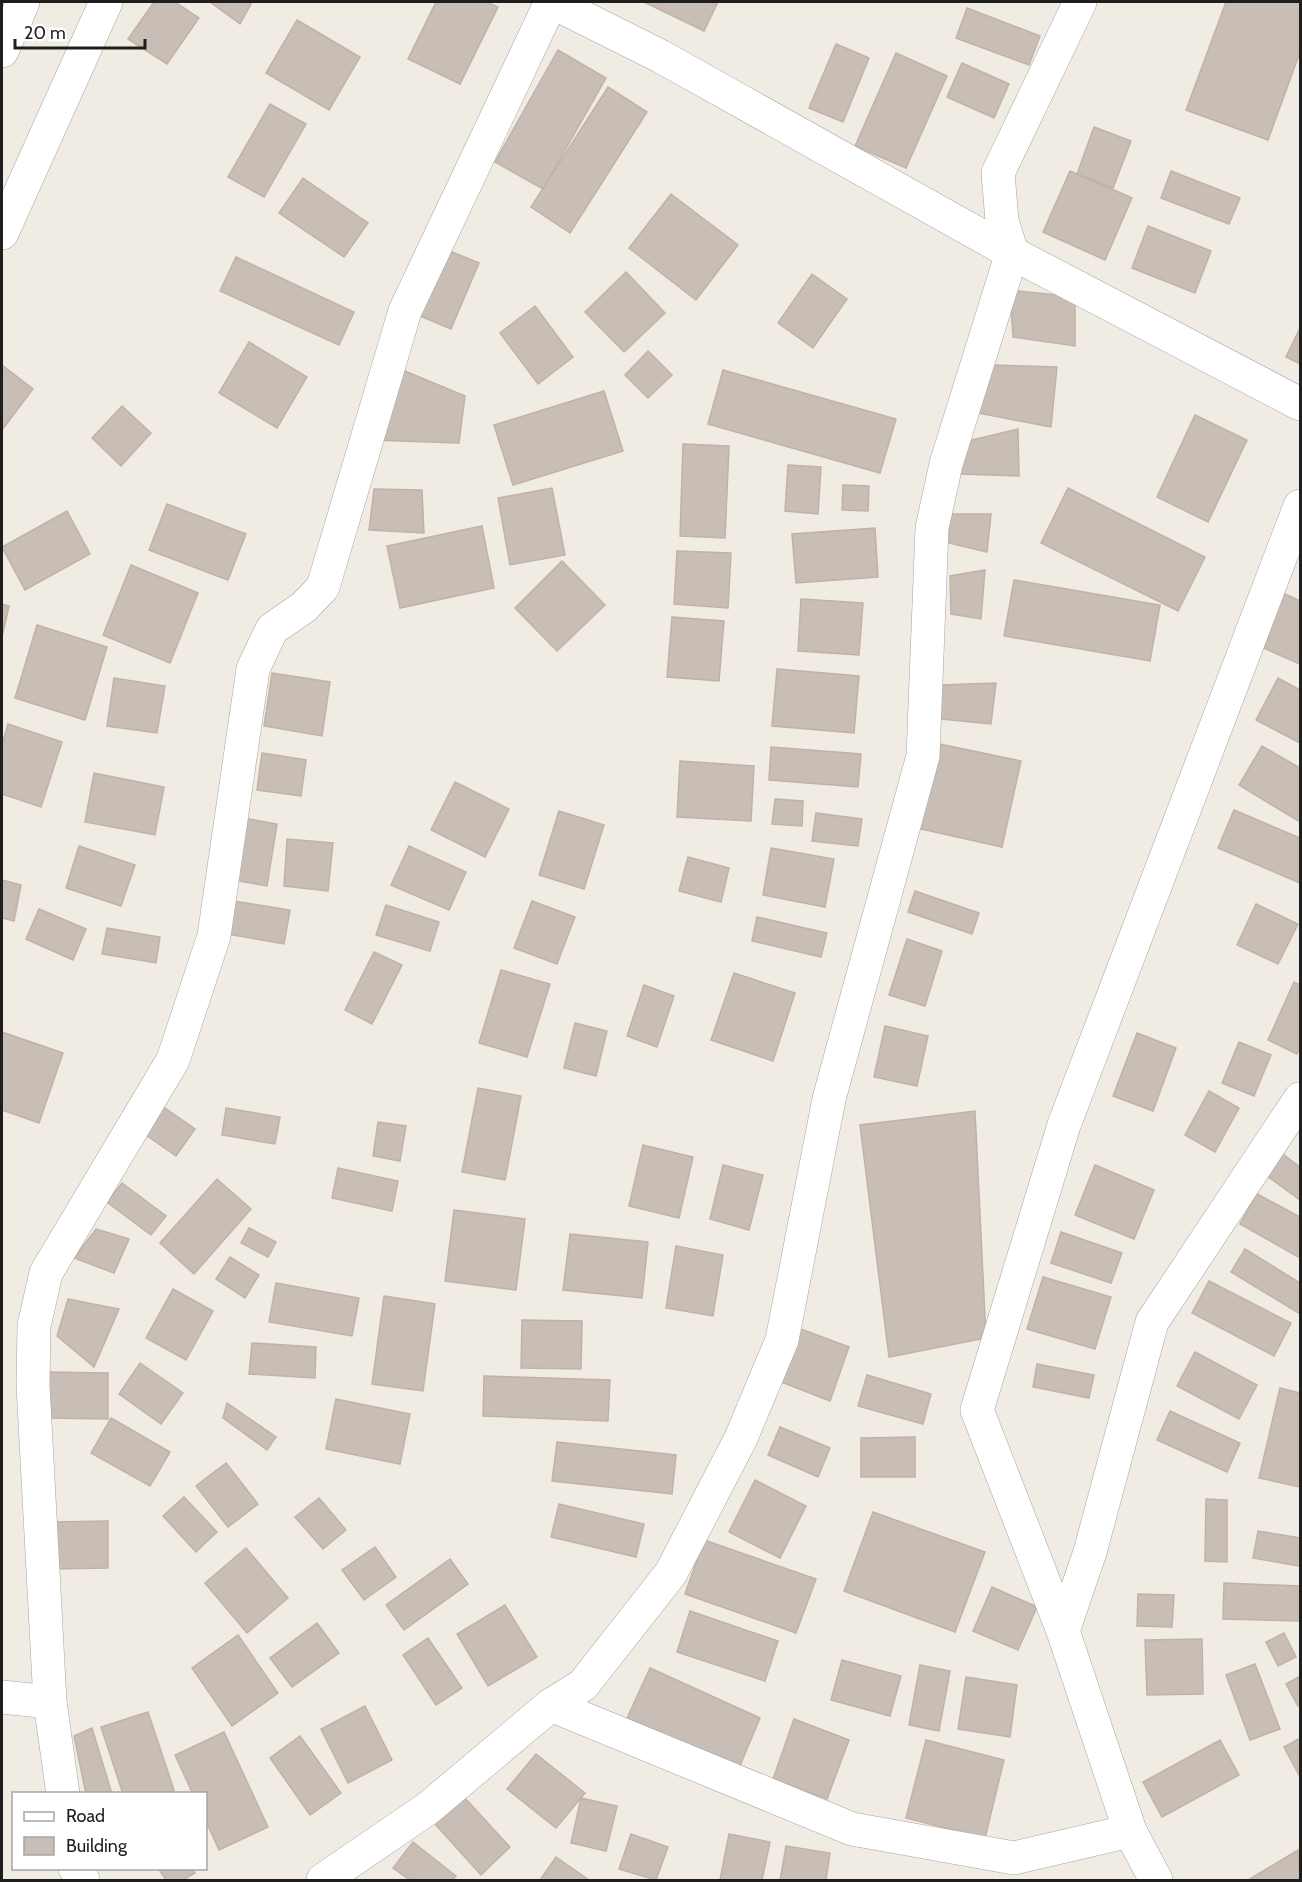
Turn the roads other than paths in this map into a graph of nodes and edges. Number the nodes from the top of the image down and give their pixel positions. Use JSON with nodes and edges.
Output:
{"nodes":[{"id":1,"x":24,"y":2,"type":"edge"},
{"id":2,"x":106,"y":2,"type":"edge"},
{"id":3,"x":551,"y":2,"type":"edge"},
{"id":4,"x":1080,"y":2,"type":"edge"},
{"id":5,"x":2,"y":51,"type":"edge"},
{"id":6,"x":2,"y":233,"type":"edge"},
{"id":7,"x":1012,"y":253,"type":"junction"},
{"id":8,"x":1300,"y":404,"type":"edge"},
{"id":9,"x":1300,"y":506,"type":"edge"},
{"id":10,"x":1300,"y":1099,"type":"edge"},
{"id":11,"x":1063,"y":1631,"type":"junction"},
{"id":12,"x":2,"y":1697,"type":"edge"},
{"id":13,"x":50,"y":1702,"type":"junction"},
{"id":14,"x":551,"y":1705,"type":"junction"},
{"id":15,"x":63,"y":1792,"type":"edge"},
{"id":16,"x":1130,"y":1831,"type":"junction"},
{"id":17,"x":322,"y":1881,"type":"edge"},
{"id":18,"x":1156,"y":1881,"type":"edge"}],
"edges":[{"from":1,"to":5,"type":"street"},
{"from":2,"to":6,"type":"street"},
{"from":3,"to":7,"type":"street"},
{"from":3,"to":13,"type":"street"},
{"from":4,"to":7,"type":"street"},
{"from":7,"to":8,"type":"street"},
{"from":7,"to":14,"type":"street"},
{"from":9,"to":11,"type":"street"},
{"from":10,"to":11,"type":"street"},
{"from":11,"to":16,"type":"street"},
{"from":12,"to":13,"type":"street"},
{"from":13,"to":15,"type":"street"},
{"from":14,"to":16,"type":"street"},
{"from":14,"to":17,"type":"street"},
{"from":16,"to":18,"type":"street"}]}
